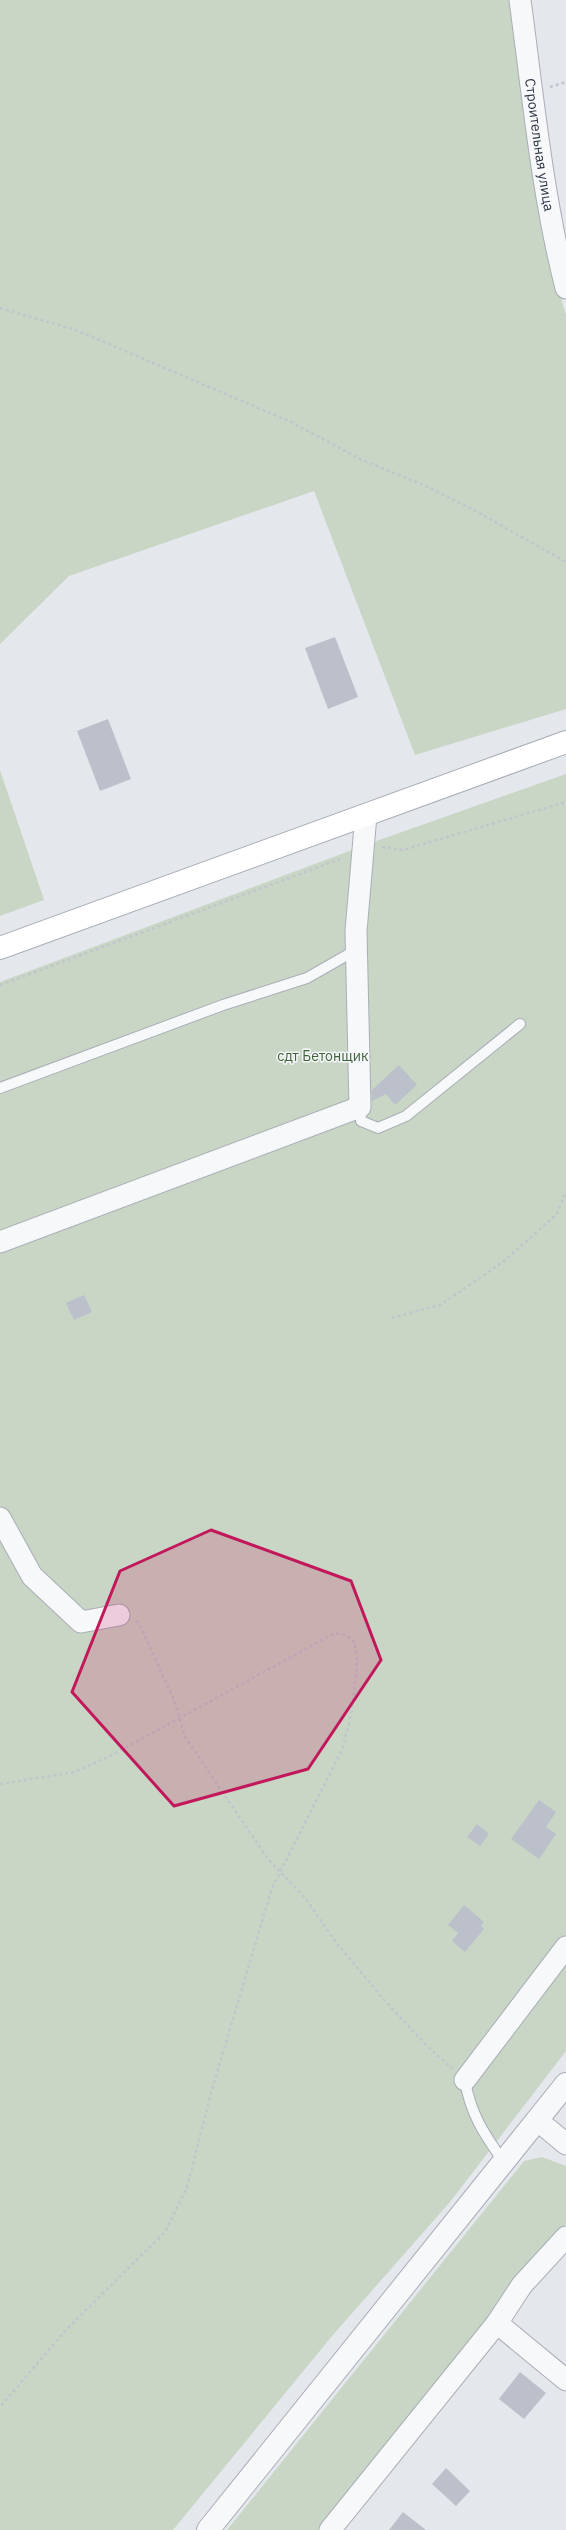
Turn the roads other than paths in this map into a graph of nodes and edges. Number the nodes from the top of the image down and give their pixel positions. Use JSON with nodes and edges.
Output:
{"nodes":[{"id":1,"x":520,"y":0,"type":"edge"},
{"id":2,"x":566,"y":288,"type":"edge"},
{"id":3,"x":566,"y":742,"type":"edge"},
{"id":4,"x":366,"y":815,"type":"junction"},
{"id":5,"x":0,"y":948,"type":"edge"},
{"id":6,"x":356,"y":950,"type":"junction"},
{"id":7,"x":520,"y":1024,"type":"dead end"},
{"id":8,"x":0,"y":1088,"type":"edge"},
{"id":9,"x":360,"y":1107,"type":"junction"},
{"id":10,"x":0,"y":1242,"type":"edge"},
{"id":11,"x":0,"y":1518,"type":"edge"},
{"id":12,"x":119,"y":1615,"type":"road end"},
{"id":13,"x":566,"y":1947,"type":"edge"},
{"id":14,"x":466,"y":2080,"type":"joint"},
{"id":15,"x":566,"y":2084,"type":"edge"},
{"id":16,"x":537,"y":2120,"type":"junction"},
{"id":17,"x":566,"y":2144,"type":"edge"},
{"id":18,"x":503,"y":2161,"type":"junction"},
{"id":19,"x":566,"y":2237,"type":"edge"},
{"id":20,"x":497,"y":2323,"type":"junction"},
{"id":21,"x":566,"y":2380,"type":"edge"},
{"id":22,"x":208,"y":2530,"type":"edge"},
{"id":23,"x":330,"y":2530,"type":"edge"}],
"edges":[{"from":1,"to":2,"type":"street","name":"Строительная улица"},
{"from":3,"to":4,"type":"main road"},
{"from":4,"to":5,"type":"main road"},
{"from":4,"to":6,"type":"street"},
{"from":6,"to":8,"type":"lane"},
{"from":6,"to":9,"type":"street"},
{"from":7,"to":9,"type":"lane"},
{"from":9,"to":10,"type":"street"},
{"from":11,"to":12,"type":"street"},
{"from":13,"to":14,"type":"street"},
{"from":14,"to":18,"type":"lane"},
{"from":15,"to":16,"type":"street"},
{"from":16,"to":17,"type":"street"},
{"from":16,"to":18,"type":"street"},
{"from":18,"to":22,"type":"street"},
{"from":19,"to":20,"type":"street"},
{"from":20,"to":21,"type":"street"},
{"from":20,"to":23,"type":"street"}]}
